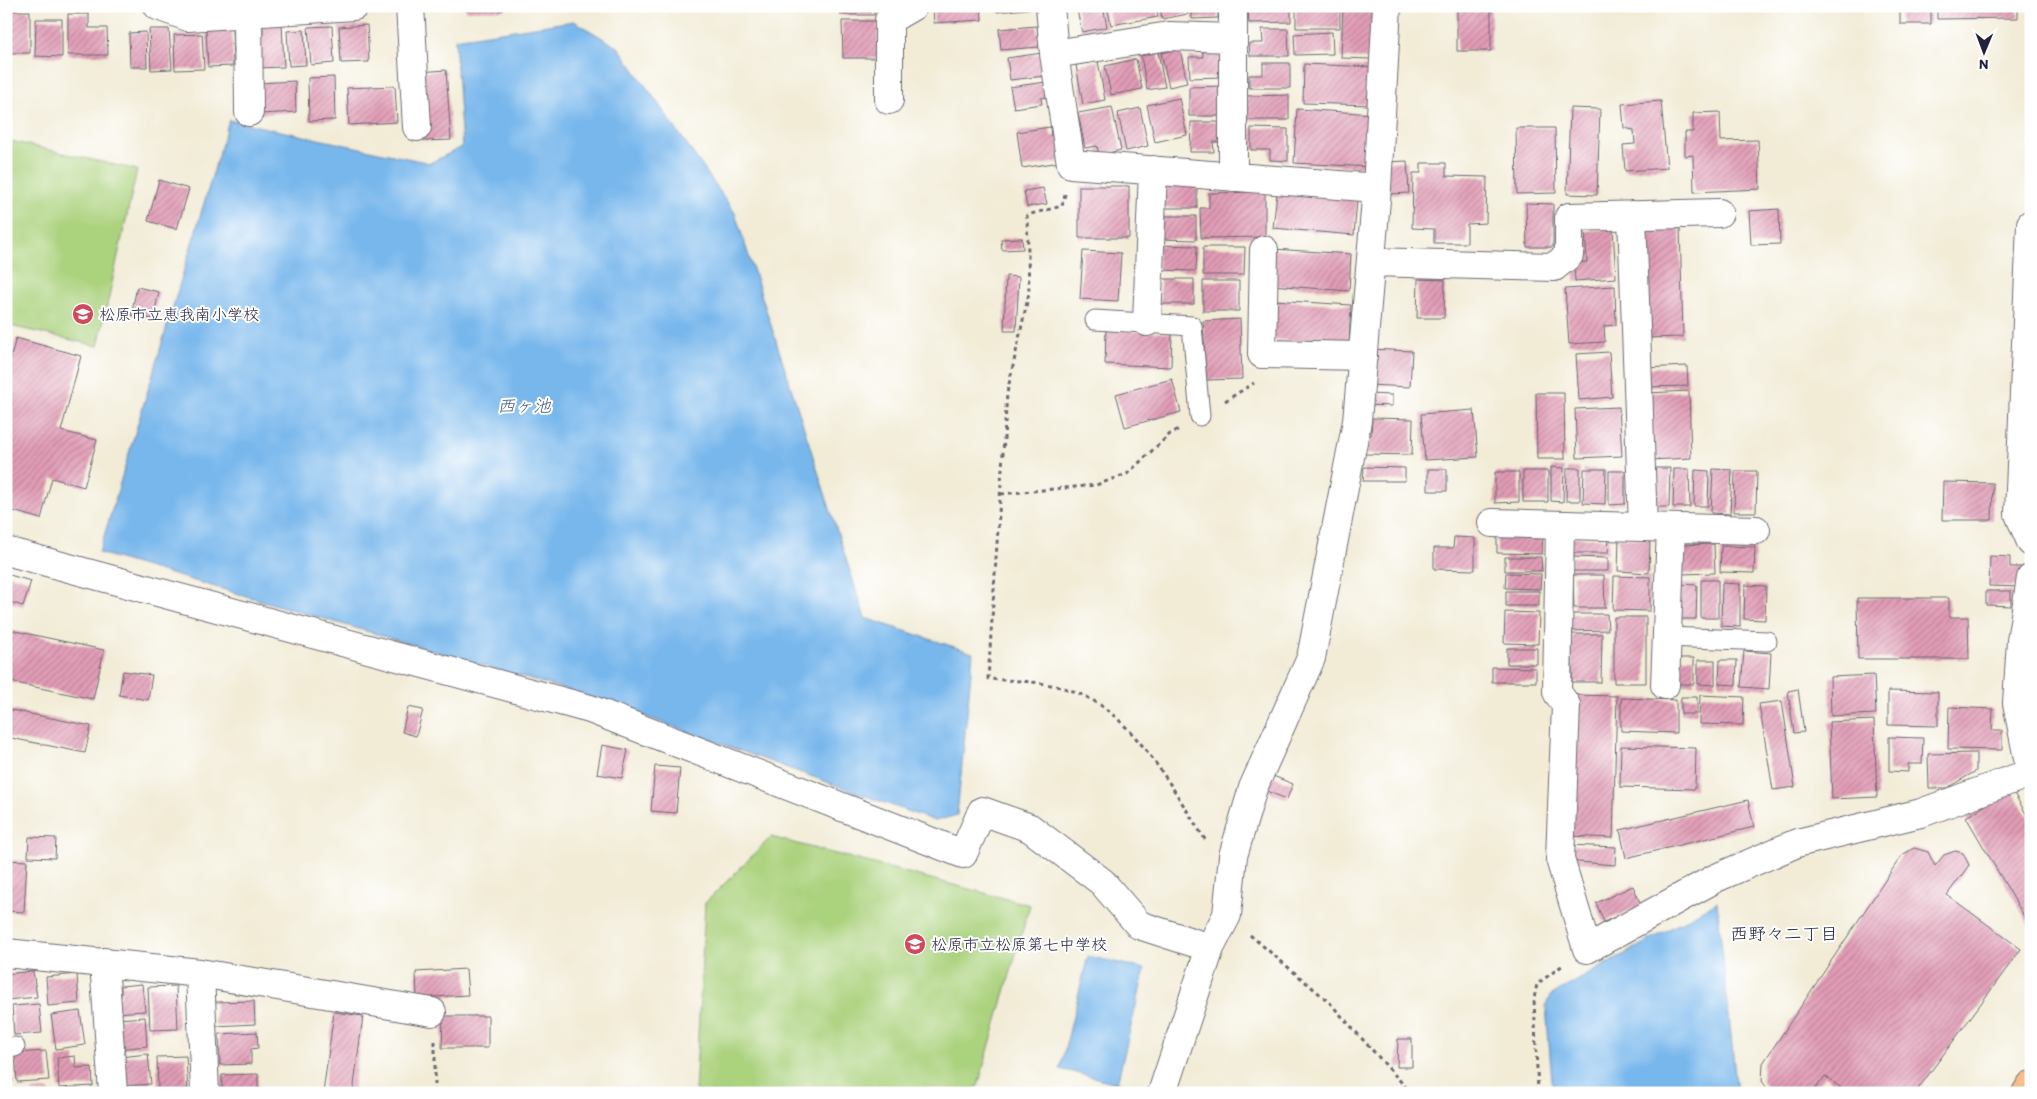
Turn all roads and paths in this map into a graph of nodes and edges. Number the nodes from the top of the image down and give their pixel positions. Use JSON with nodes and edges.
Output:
{"nodes":[{"id":1,"x":158,"y":6,"type":"edge"},
{"id":2,"x":354,"y":6,"type":"edge"},
{"id":3,"x":410,"y":6,"type":"edge"},
{"id":4,"x":913,"y":6,"type":"edge"},
{"id":5,"x":1050,"y":6,"type":"edge"},
{"id":6,"x":1233,"y":6,"type":"edge"},
{"id":7,"x":1387,"y":6,"type":"edge"},
{"id":8,"x":328,"y":7,"type":"edge"},
{"id":9,"x":188,"y":12,"type":"edge"},
{"id":10,"x":248,"y":13,"type":"junction"},
{"id":11,"x":1233,"y":38,"type":"junction"},
{"id":12,"x":1054,"y":54,"type":"junction"},
{"id":13,"x":889,"y":100,"type":"dead end"},
{"id":14,"x":249,"y":112,"type":"dead end"},
{"id":15,"x":417,"y":127,"type":"dead end"},
{"id":16,"x":1071,"y":164,"type":"junction"},
{"id":17,"x":1153,"y":170,"type":"junction"},
{"id":18,"x":1234,"y":177,"type":"junction"},
{"id":19,"x":1377,"y":188,"type":"junction"},
{"id":20,"x":1719,"y":213,"type":"dead end"},
{"id":21,"x":1632,"y":215,"type":"junction"},
{"id":22,"x":2031,"y":224,"type":"edge"},
{"id":23,"x":1264,"y":250,"type":"dead end"},
{"id":24,"x":1371,"y":262,"type":"junction"},
{"id":25,"x":1095,"y":320,"type":"dead end"},
{"id":26,"x":1147,"y":322,"type":"junction"},
{"id":27,"x":1262,"y":354,"type":"junction"},
{"id":28,"x":1363,"y":356,"type":"junction"},
{"id":29,"x":1200,"y":416,"type":"junction"},
{"id":30,"x":1001,"y":494,"type":"junction"},
{"id":31,"x":1492,"y":523,"type":"dead end"},
{"id":32,"x":1560,"y":525,"type":"junction"},
{"id":33,"x":1643,"y":527,"type":"junction"},
{"id":34,"x":1671,"y":528,"type":"junction"},
{"id":35,"x":1756,"y":530,"type":"dead end"},
{"id":36,"x":2031,"y":542,"type":"edge"},
{"id":37,"x":6,"y":551,"type":"edge"},
{"id":38,"x":2031,"y":578,"type":"edge"},
{"id":39,"x":1667,"y":637,"type":"junction"},
{"id":40,"x":1767,"y":642,"type":"dead end"},
{"id":41,"x":1666,"y":685,"type":"dead end"},
{"id":42,"x":2030,"y":773,"type":"edge"},
{"id":43,"x":1232,"y":864,"type":"junction"},
{"id":44,"x":1227,"y":915,"type":"junction"},
{"id":45,"x":1210,"y":948,"type":"junction"},
{"id":46,"x":1587,"y":949,"type":"junction"},
{"id":47,"x":6,"y":953,"type":"edge"},
{"id":48,"x":104,"y":962,"type":"junction"},
{"id":49,"x":200,"y":973,"type":"junction"},
{"id":50,"x":432,"y":1012,"type":"joint"},
{"id":51,"x":2031,"y":1085,"type":"edge"},
{"id":52,"x":113,"y":1093,"type":"edge"},
{"id":53,"x":205,"y":1093,"type":"edge"},
{"id":54,"x":435,"y":1093,"type":"edge"},
{"id":55,"x":1162,"y":1093,"type":"edge"},
{"id":56,"x":1411,"y":1093,"type":"edge"},
{"id":57,"x":1538,"y":1093,"type":"edge"},
{"id":58,"x":2026,"y":1093,"type":"edge"}],
"edges":[{"from":1,"to":9,"type":"street"},
{"from":2,"to":8,"type":"street"},
{"from":3,"to":15,"type":"street"},
{"from":4,"to":13,"type":"street"},
{"from":5,"to":12,"type":"street"},
{"from":6,"to":11,"type":"street"},
{"from":7,"to":19,"type":"street"},
{"from":8,"to":10,"type":"street"},
{"from":9,"to":10,"type":"street"},
{"from":10,"to":14,"type":"street"},
{"from":11,"to":12,"type":"street"},
{"from":11,"to":18,"type":"street"},
{"from":12,"to":16,"type":"street"},
{"from":16,"to":17,"type":"street"},
{"from":16,"to":30,"type":"path"},
{"from":17,"to":18,"type":"street"},
{"from":17,"to":26,"type":"street"},
{"from":18,"to":19,"type":"street"},
{"from":19,"to":24,"type":"street"},
{"from":20,"to":21,"type":"street"},
{"from":21,"to":24,"type":"street"},
{"from":21,"to":33,"type":"street"},
{"from":22,"to":36,"type":"street"},
{"from":23,"to":27,"type":"street"},
{"from":24,"to":28,"type":"street"},
{"from":25,"to":26,"type":"lane"},
{"from":26,"to":29,"type":"lane"},
{"from":27,"to":28,"type":"street"},
{"from":27,"to":29,"type":"path"},
{"from":28,"to":43,"type":"street"},
{"from":29,"to":30,"type":"path"},
{"from":30,"to":43,"type":"path"},
{"from":31,"to":32,"type":"street"},
{"from":32,"to":33,"type":"street"},
{"from":32,"to":46,"type":"street"},
{"from":33,"to":34,"type":"street"},
{"from":34,"to":35,"type":"street"},
{"from":34,"to":39,"type":"street"},
{"from":37,"to":45,"type":"street"},
{"from":38,"to":42,"type":"street"},
{"from":39,"to":40,"type":"lane"},
{"from":39,"to":41,"type":"street"},
{"from":42,"to":46,"type":"street"},
{"from":43,"to":44,"type":"street"},
{"from":44,"to":45,"type":"street"},
{"from":44,"to":56,"type":"path"},
{"from":45,"to":55,"type":"street"},
{"from":46,"to":57,"type":"path"},
{"from":47,"to":48,"type":"street"},
{"from":48,"to":49,"type":"street"},
{"from":48,"to":52,"type":"street"},
{"from":49,"to":50,"type":"street"},
{"from":49,"to":53,"type":"street"},
{"from":50,"to":54,"type":"path"},
{"from":51,"to":58,"type":"main road"}]}
